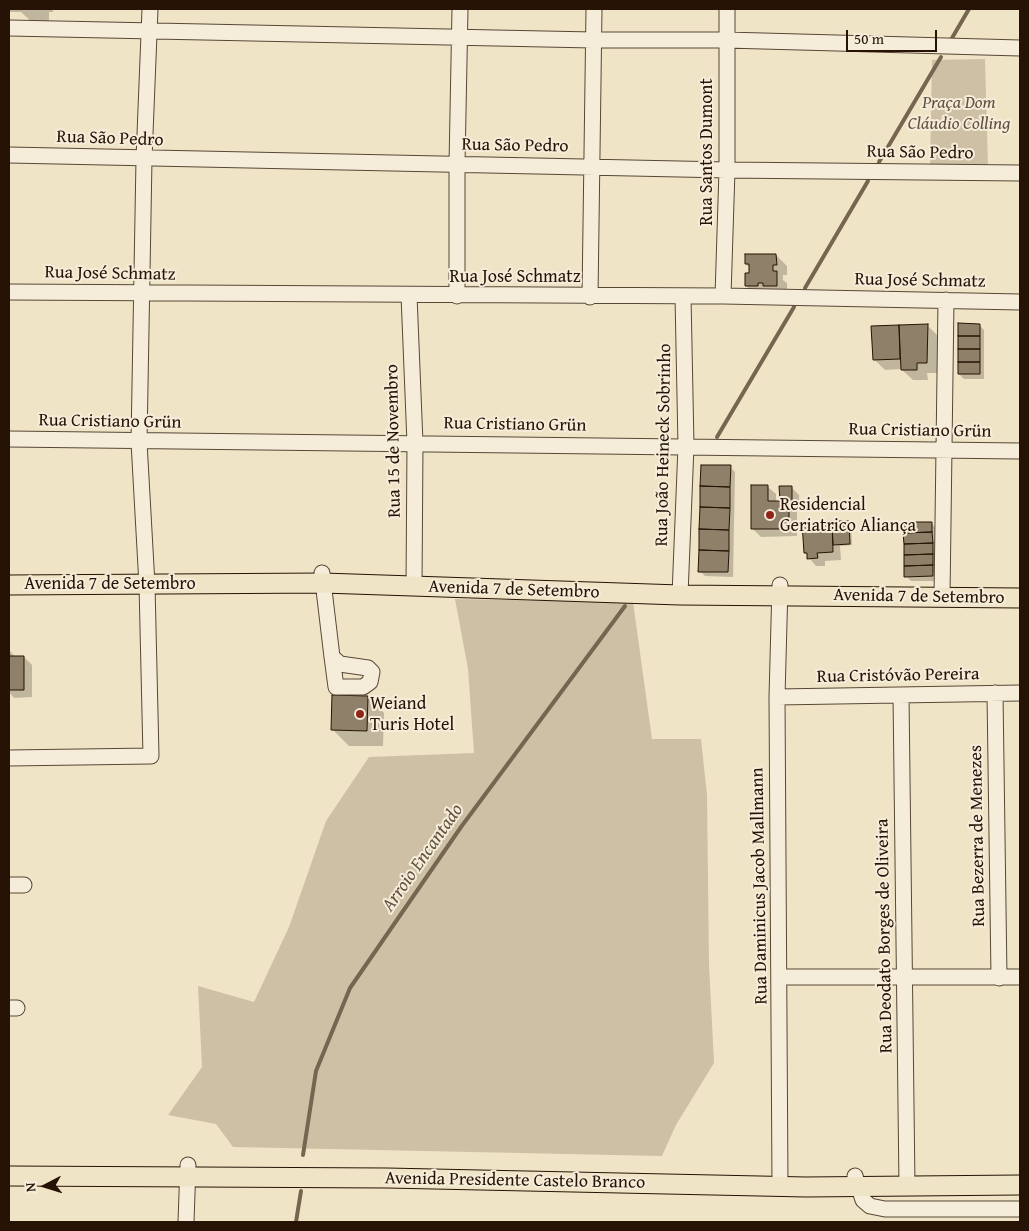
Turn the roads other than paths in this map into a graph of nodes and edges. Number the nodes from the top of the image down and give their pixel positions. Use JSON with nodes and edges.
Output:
{"nodes":[{"id":1,"x":150,"y":9,"type":"edge"},
{"id":2,"x":460,"y":9,"type":"edge"},
{"id":3,"x":594,"y":9,"type":"edge"},
{"id":4,"x":728,"y":9,"type":"edge"},
{"id":5,"x":9,"y":28,"type":"edge"},
{"id":6,"x":150,"y":31,"type":"junction"},
{"id":7,"x":459,"y":37,"type":"junction"},
{"id":8,"x":593,"y":40,"type":"junction"},
{"id":9,"x":726,"y":40,"type":"junction"},
{"id":10,"x":1020,"y":48,"type":"edge"},
{"id":11,"x":9,"y":155,"type":"edge"},
{"id":12,"x":144,"y":159,"type":"junction"},
{"id":13,"x":457,"y":164,"type":"junction"},
{"id":14,"x":590,"y":166,"type":"junction"},
{"id":15,"x":727,"y":170,"type":"junction"},
{"id":16,"x":1020,"y":173,"type":"edge"},
{"id":17,"x":9,"y":292,"type":"edge"},
{"id":18,"x":141,"y":293,"type":"junction"},
{"id":19,"x":408,"y":295,"type":"junction"},
{"id":20,"x":457,"y":296,"type":"junction"},
{"id":21,"x":590,"y":296,"type":"junction"},
{"id":22,"x":683,"y":296,"type":"junction"},
{"id":23,"x":723,"y":296,"type":"junction"},
{"id":24,"x":946,"y":300,"type":"junction"},
{"id":25,"x":1020,"y":302,"type":"edge"},
{"id":26,"x":9,"y":439,"type":"edge"},
{"id":27,"x":139,"y":442,"type":"junction"},
{"id":28,"x":414,"y":442,"type":"junction"},
{"id":29,"x":686,"y":446,"type":"junction"},
{"id":30,"x":945,"y":451,"type":"junction"},
{"id":31,"x":1020,"y":451,"type":"edge"},
{"id":32,"x":323,"y":578,"type":"junction"},
{"id":33,"x":13,"y":579,"type":"edge"},
{"id":34,"x":147,"y":579,"type":"junction"},
{"id":35,"x":414,"y":581,"type":"junction"},
{"id":36,"x":1020,"y":586,"type":"edge"},
{"id":37,"x":680,"y":589,"type":"junction"},
{"id":38,"x":781,"y":590,"type":"junction"},
{"id":39,"x":942,"y":591,"type":"junction"},
{"id":40,"x":1020,"y":598,"type":"edge"},
{"id":41,"x":332,"y":657,"type":"dead end"},
{"id":42,"x":994,"y":693,"type":"junction"},
{"id":43,"x":1020,"y":693,"type":"edge"},
{"id":44,"x":901,"y":695,"type":"junction"},
{"id":45,"x":777,"y":697,"type":"junction"},
{"id":46,"x":9,"y":758,"type":"edge"},
{"id":47,"x":9,"y":886,"type":"edge"},
{"id":48,"x":24,"y":886,"type":"dead end"},
{"id":49,"x":781,"y":977,"type":"junction"},
{"id":50,"x":1020,"y":977,"type":"edge"},
{"id":51,"x":999,"y":978,"type":"junction"},
{"id":52,"x":904,"y":979,"type":"junction"},
{"id":53,"x":9,"y":1166,"type":"edge"},
{"id":54,"x":112,"y":1171,"type":"junction"},
{"id":55,"x":187,"y":1171,"type":"junction"},
{"id":56,"x":1020,"y":1175,"type":"edge"},
{"id":57,"x":9,"y":1176,"type":"edge"},
{"id":58,"x":780,"y":1180,"type":"junction"},
{"id":59,"x":856,"y":1181,"type":"junction"},
{"id":60,"x":907,"y":1182,"type":"junction"},
{"id":61,"x":1020,"y":1185,"type":"edge"},
{"id":62,"x":1020,"y":1209,"type":"edge"},
{"id":63,"x":186,"y":1222,"type":"edge"}],
"edges":[{"from":1,"to":6,"type":"street"},
{"from":2,"to":7,"type":"street"},
{"from":3,"to":8,"type":"street"},
{"from":4,"to":9,"type":"street","name":"Rua Santos Dumont"},
{"from":5,"to":6,"type":"street"},
{"from":6,"to":7,"type":"street"},
{"from":6,"to":12,"type":"street"},
{"from":7,"to":8,"type":"street"},
{"from":7,"to":13,"type":"street"},
{"from":8,"to":9,"type":"street"},
{"from":8,"to":14,"type":"street"},
{"from":9,"to":10,"type":"street"},
{"from":9,"to":15,"type":"street","name":"Rua Santos Dumont"},
{"from":11,"to":12,"type":"street","name":"Rua São Pedro"},
{"from":12,"to":13,"type":"street","name":"Rua São Pedro"},
{"from":12,"to":18,"type":"street"},
{"from":13,"to":14,"type":"street","name":"Rua São Pedro"},
{"from":13,"to":20,"type":"street"},
{"from":14,"to":15,"type":"street","name":"Rua São Pedro"},
{"from":14,"to":21,"type":"street"},
{"from":15,"to":16,"type":"street","name":"Rua São Pedro"},
{"from":15,"to":23,"type":"street","name":"Rua Santos Dumont"},
{"from":17,"to":18,"type":"street","name":"Rua José Schmatz"},
{"from":18,"to":19,"type":"street","name":"Rua José Schmatz"},
{"from":18,"to":27,"type":"street"},
{"from":19,"to":20,"type":"street","name":"Rua José Schmatz"},
{"from":19,"to":28,"type":"street","name":"Rua 15 de Novembro"},
{"from":20,"to":21,"type":"street","name":"Rua José Schmatz"},
{"from":21,"to":22,"type":"street","name":"Rua José Schmatz"},
{"from":22,"to":23,"type":"street","name":"Rua José Schmatz"},
{"from":22,"to":29,"type":"street","name":"Rua João Heineck Sobrinho"},
{"from":23,"to":24,"type":"street","name":"Rua José Schmatz"},
{"from":24,"to":25,"type":"street","name":"Rua José Schmatz"},
{"from":24,"to":30,"type":"street"},
{"from":26,"to":27,"type":"street","name":"Rua Cristiano Grün"},
{"from":27,"to":28,"type":"street","name":"Rua Cristiano Grün"},
{"from":27,"to":34,"type":"street"},
{"from":28,"to":29,"type":"street","name":"Rua Cristiano Grün"},
{"from":28,"to":35,"type":"street","name":"Rua 15 de Novembro"},
{"from":29,"to":30,"type":"street","name":"Rua Cristiano Grün"},
{"from":29,"to":37,"type":"street","name":"Rua João Heineck Sobrinho"},
{"from":30,"to":31,"type":"street","name":"Rua Cristiano Grün"},
{"from":30,"to":39,"type":"street"},
{"from":32,"to":34,"type":"main road","name":"Avenida 7 de Setembro"},
{"from":32,"to":35,"type":"main road","name":"Avenida 7 de Setembro"},
{"from":32,"to":41,"type":"street"},
{"from":33,"to":34,"type":"main road","name":"Avenida 7 de Setembro"},
{"from":34,"to":46,"type":"street"},
{"from":35,"to":37,"type":"main road","name":"Avenida 7 de Setembro"},
{"from":36,"to":39,"type":"main road","name":"Avenida 7 de Setembro"},
{"from":37,"to":38,"type":"main road","name":"Avenida 7 de Setembro"},
{"from":38,"to":39,"type":"main road","name":"Avenida 7 de Setembro"},
{"from":38,"to":45,"type":"street","name":"Rua Daminicus Jacob Mallmann"},
{"from":39,"to":40,"type":"main road","name":"Avenida 7 de Setembro"},
{"from":42,"to":43,"type":"street","name":"Rua Cristóvão Pereira"},
{"from":42,"to":44,"type":"street","name":"Rua Cristóvão Pereira"},
{"from":42,"to":51,"type":"street","name":"Rua Bezerra de Menezes"},
{"from":44,"to":45,"type":"street","name":"Rua Cristóvão Pereira"},
{"from":44,"to":52,"type":"street","name":"Rua Deodato Borges de Oliveira"},
{"from":45,"to":49,"type":"street","name":"Rua Daminicus Jacob Mallmann"},
{"from":47,"to":48,"type":"street"},
{"from":49,"to":52,"type":"street"},
{"from":49,"to":58,"type":"street","name":"Rua Daminicus Jacob Mallmann"},
{"from":50,"to":51,"type":"street"},
{"from":51,"to":52,"type":"street"},
{"from":52,"to":60,"type":"street","name":"Rua Deodato Borges de Oliveira"},
{"from":53,"to":54,"type":"main road","name":"Avenida Presidente Castelo Branco"},
{"from":54,"to":55,"type":"main road","name":"Avenida Presidente Castelo Branco"},
{"from":54,"to":57,"type":"main road","name":"Avenida Presidente Castelo Branco"},
{"from":55,"to":58,"type":"main road","name":"Avenida Presidente Castelo Branco"},
{"from":55,"to":63,"type":"street"},
{"from":56,"to":60,"type":"main road","name":"Avenida Presidente Castelo Branco"},
{"from":58,"to":59,"type":"main road","name":"Avenida Presidente Castelo Branco"},
{"from":59,"to":60,"type":"main road","name":"Avenida Presidente Castelo Branco"},
{"from":59,"to":62,"type":"street"},
{"from":60,"to":61,"type":"main road","name":"Avenida Presidente Castelo Branco"}]}
